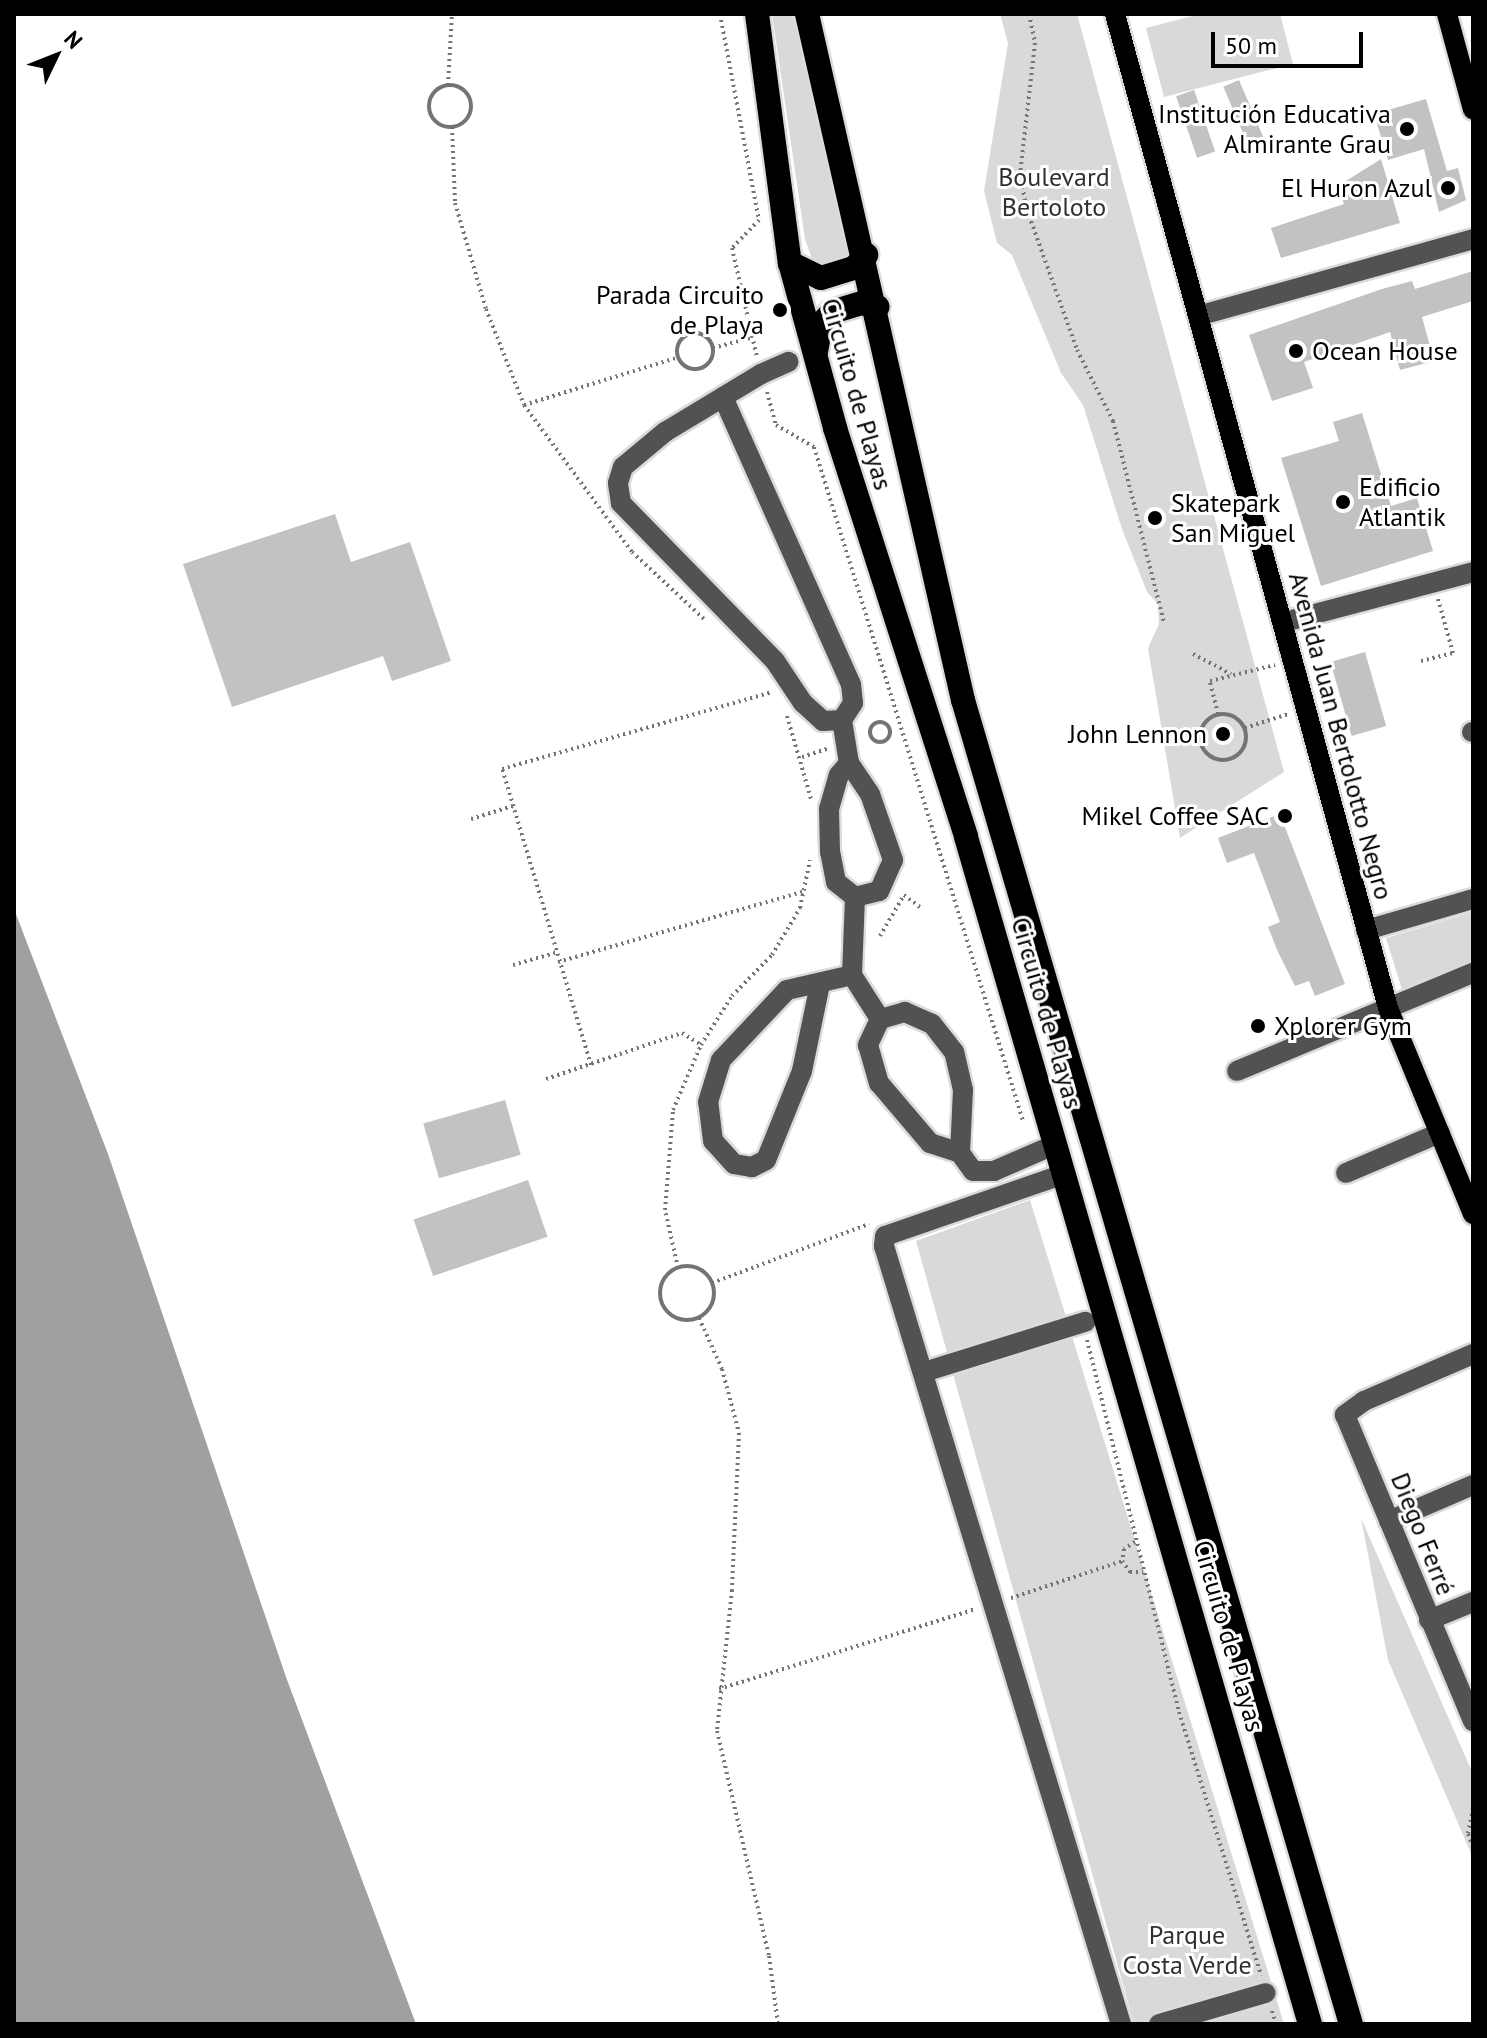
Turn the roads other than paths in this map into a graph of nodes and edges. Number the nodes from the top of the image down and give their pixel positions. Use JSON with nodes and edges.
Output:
{"nodes":[{"id":1,"x":757,"y":14,"type":"edge"},
{"id":2,"x":807,"y":14,"type":"edge"},
{"id":3,"x":1115,"y":14,"type":"edge"},
{"id":4,"x":1447,"y":14,"type":"edge"},
{"id":5,"x":1473,"y":110,"type":"edge"},
{"id":6,"x":1473,"y":239,"type":"edge"},
{"id":7,"x":866,"y":255,"type":"junction"},
{"id":8,"x":790,"y":263,"type":"junction"},
{"id":9,"x":878,"y":307,"type":"junction"},
{"id":10,"x":1198,"y":316,"type":"junction"},
{"id":11,"x":816,"y":355,"type":"junction"},
{"id":12,"x":788,"y":362,"type":"dead end"},
{"id":13,"x":723,"y":397,"type":"junction"},
{"id":14,"x":1473,"y":572,"type":"edge"},
{"id":15,"x":1284,"y":622,"type":"junction"},
{"id":16,"x":842,"y":720,"type":"junction"},
{"id":17,"x":849,"y":763,"type":"junction"},
{"id":18,"x":855,"y":897,"type":"junction"},
{"id":19,"x":1473,"y":899,"type":"edge"},
{"id":20,"x":1366,"y":930,"type":"junction"},
{"id":21,"x":1473,"y":973,"type":"edge"},
{"id":22,"x":852,"y":975,"type":"junction"},
{"id":23,"x":820,"y":984,"type":"junction"},
{"id":24,"x":1388,"y":1008,"type":"junction"},
{"id":25,"x":880,"y":1019,"type":"junction"},
{"id":26,"x":1237,"y":1071,"type":"dead end"},
{"id":27,"x":1440,"y":1133,"type":"junction"},
{"id":28,"x":1044,"y":1149,"type":"junction"},
{"id":29,"x":960,"y":1153,"type":"junction"},
{"id":30,"x":1346,"y":1173,"type":"dead end"},
{"id":31,"x":1064,"y":1174,"type":"junction"},
{"id":32,"x":1473,"y":1214,"type":"edge"},
{"id":33,"x":1085,"y":1322,"type":"road end"},
{"id":34,"x":1473,"y":1354,"type":"edge"},
{"id":35,"x":924,"y":1372,"type":"junction"},
{"id":36,"x":1473,"y":1485,"type":"edge"},
{"id":37,"x":1389,"y":1521,"type":"junction"},
{"id":38,"x":1473,"y":1602,"type":"edge"},
{"id":39,"x":1429,"y":1620,"type":"junction"},
{"id":40,"x":1473,"y":1721,"type":"edge"},
{"id":41,"x":1266,"y":1993,"type":"road end"},
{"id":42,"x":1121,"y":2024,"type":"edge"},
{"id":43,"x":1159,"y":2024,"type":"edge"},
{"id":44,"x":1310,"y":2024,"type":"edge"},
{"id":45,"x":1351,"y":2024,"type":"edge"}],
"edges":[{"from":1,"to":8,"type":"highway","name":"Circuito de Playas"},
{"from":2,"to":7,"type":"highway","name":"Circuito de Playas"},
{"from":3,"to":10,"type":"main road","name":"Avenida Juan Bertolotto Negro"},
{"from":4,"to":5,"type":"main road"},
{"from":6,"to":10,"type":"street"},
{"from":7,"to":8,"type":"highway"},
{"from":7,"to":9,"type":"highway","name":"Circuito de Playas"},
{"from":8,"to":11,"type":"highway","name":"Circuito de Playas"},
{"from":9,"to":11,"type":"highway"},
{"from":9,"to":45,"type":"highway","name":"Circuito de Playas"},
{"from":10,"to":15,"type":"main road","name":"Avenida Juan Bertolotto Negro"},
{"from":11,"to":28,"type":"highway","name":"Circuito de Playas"},
{"from":12,"to":13,"type":"street"},
{"from":13,"to":16,"type":"street"},
{"from":13,"to":16,"type":"street"},
{"from":14,"to":15,"type":"street"},
{"from":15,"to":20,"type":"main road","name":"Avenida Juan Bertolotto Negro"},
{"from":16,"to":17,"type":"street"},
{"from":17,"to":18,"type":"street"},
{"from":17,"to":18,"type":"street"},
{"from":18,"to":22,"type":"street"},
{"from":19,"to":20,"type":"street"},
{"from":20,"to":24,"type":"main road","name":"Avenida Juan Bertolotto Negro"},
{"from":21,"to":24,"type":"street"},
{"from":22,"to":23,"type":"street"},
{"from":22,"to":25,"type":"street"},
{"from":23,"to":23,"type":"street"},
{"from":24,"to":26,"type":"street"},
{"from":24,"to":27,"type":"main road","name":"Avenida Juan Bertolotto Negro"},
{"from":25,"to":29,"type":"street"},
{"from":25,"to":29,"type":"street"},
{"from":27,"to":30,"type":"street"},
{"from":27,"to":32,"type":"main road","name":"Avenida Juan Bertolotto Negro"},
{"from":28,"to":29,"type":"street"},
{"from":28,"to":31,"type":"highway","name":"Circuito de Playas"},
{"from":31,"to":35,"type":"street"},
{"from":31,"to":44,"type":"highway","name":"Circuito de Playas"},
{"from":33,"to":35,"type":"street"},
{"from":34,"to":37,"type":"street","name":"Diego Ferré"},
{"from":35,"to":42,"type":"street"},
{"from":36,"to":37,"type":"street"},
{"from":37,"to":39,"type":"street","name":"Diego Ferré"},
{"from":38,"to":39,"type":"street"},
{"from":39,"to":40,"type":"street","name":"Diego Ferré"},
{"from":41,"to":43,"type":"street"}]}
